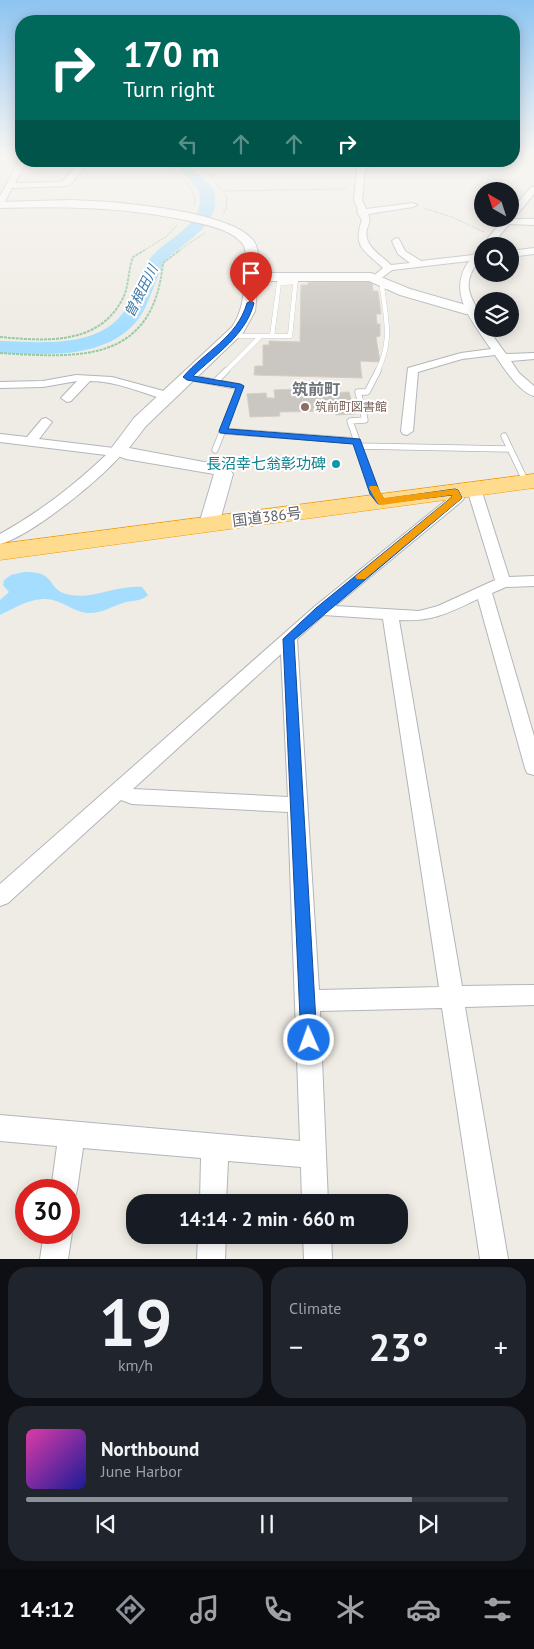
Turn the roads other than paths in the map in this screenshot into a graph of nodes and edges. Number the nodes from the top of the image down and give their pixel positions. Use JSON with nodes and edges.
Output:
{"nodes":[{"id":1,"x":161,"y":213,"type":"edge"},
{"id":2,"x":362,"y":213,"type":"edge"},
{"id":3,"x":378,"y":213,"type":"edge"},
{"id":4,"x":363,"y":216,"type":"junction"},
{"id":5,"x":388,"y":218,"type":"dead end"},
{"id":6,"x":519,"y":221,"type":"edge"},
{"id":7,"x":534,"y":222,"type":"edge"},
{"id":8,"x":396,"y":241,"type":"dead end"},
{"id":9,"x":534,"y":251,"type":"edge"},
{"id":10,"x":519,"y":253,"type":"edge"},
{"id":11,"x":474,"y":256,"type":"edge"},
{"id":12,"x":418,"y":264,"type":"junction"},
{"id":13,"x":474,"y":265,"type":"edge"},
{"id":14,"x":389,"y":268,"type":"junction"},
{"id":15,"x":251,"y":277,"type":"junction"},
{"id":16,"x":376,"y":278,"type":"junction"},
{"id":17,"x":296,"y":280,"type":"junction"},
{"id":18,"x":391,"y":285,"type":"junction"},
{"id":19,"x":471,"y":311,"type":"junction"},
{"id":20,"x":474,"y":316,"type":"edge"},
{"id":21,"x":232,"y":336,"type":"junction"},
{"id":22,"x":261,"y":336,"type":"junction"},
{"id":23,"x":272,"y":336,"type":"junction"},
{"id":24,"x":488,"y":337,"type":"edge"},
{"id":25,"x":500,"y":355,"type":"junction"},
{"id":26,"x":534,"y":356,"type":"edge"},
{"id":27,"x":187,"y":377,"type":"junction"},
{"id":28,"x":87,"y":378,"type":"junction"},
{"id":29,"x":215,"y":382,"type":"junction"},
{"id":30,"x":0,"y":385,"type":"edge"},
{"id":31,"x":534,"y":392,"type":"edge"},
{"id":32,"x":167,"y":396,"type":"junction"},
{"id":33,"x":68,"y":398,"type":"dead end"},
{"id":34,"x":46,"y":422,"type":"dead end"},
{"id":35,"x":223,"y":431,"type":"junction"},
{"id":36,"x":406,"y":432,"type":"dead end"},
{"id":37,"x":504,"y":436,"type":"dead end"},
{"id":38,"x":0,"y":438,"type":"edge"},
{"id":39,"x":32,"y":441,"type":"junction"},
{"id":40,"x":358,"y":444,"type":"junction"},
{"id":41,"x":509,"y":449,"type":"junction"},
{"id":42,"x":214,"y":450,"type":"dead end"},
{"id":43,"x":117,"y":451,"type":"junction"},
{"id":44,"x":530,"y":482,"type":"edge"},
{"id":45,"x":465,"y":491,"type":"junction"},
{"id":46,"x":382,"y":502,"type":"junction"},
{"id":47,"x":209,"y":524,"type":"junction"},
{"id":48,"x":0,"y":540,"type":"edge"},
{"id":49,"x":0,"y":552,"type":"edge"},
{"id":50,"x":534,"y":581,"type":"edge"},
{"id":51,"x":504,"y":582,"type":"junction"},
{"id":52,"x":482,"y":590,"type":"junction"},
{"id":53,"x":320,"y":610,"type":"junction"},
{"id":54,"x":390,"y":614,"type":"junction"},
{"id":55,"x":289,"y":639,"type":"junction"},
{"id":56,"x":534,"y":768,"type":"edge"},
{"id":57,"x":119,"y":791,"type":"junction"},
{"id":58,"x":298,"y":805,"type":"junction"},
{"id":59,"x":0,"y":897,"type":"edge"},
{"id":60,"x":534,"y":995,"type":"edge"},
{"id":61,"x":451,"y":998,"type":"junction"},
{"id":62,"x":308,"y":1001,"type":"junction"},
{"id":63,"x":0,"y":1128,"type":"edge"},
{"id":64,"x":72,"y":1134,"type":"junction"},
{"id":65,"x":215,"y":1146,"type":"junction"},
{"id":66,"x":313,"y":1155,"type":"junction"},
{"id":67,"x":66,"y":1179,"type":"edge"},
{"id":68,"x":213,"y":1194,"type":"edge"},
{"id":69,"x":315,"y":1194,"type":"edge"},
{"id":70,"x":56,"y":1244,"type":"edge"},
{"id":71,"x":212,"y":1244,"type":"edge"},
{"id":72,"x":317,"y":1244,"type":"edge"},
{"id":73,"x":54,"y":1259,"type":"edge"},
{"id":74,"x":211,"y":1259,"type":"edge"},
{"id":75,"x":318,"y":1259,"type":"edge"},
{"id":76,"x":494,"y":1259,"type":"edge"}],
"edges":[{"from":1,"to":15,"type":"street"},
{"from":2,"to":4,"type":"street"},
{"from":3,"to":4,"type":"street"},
{"from":4,"to":5,"type":"street"},
{"from":4,"to":14,"type":"street"},
{"from":6,"to":7,"type":"street"},
{"from":8,"to":12,"type":"street"},
{"from":9,"to":10,"type":"street"},
{"from":11,"to":12,"type":"street"},
{"from":12,"to":14,"type":"street"},
{"from":13,"to":19,"type":"street"},
{"from":14,"to":16,"type":"street"},
{"from":15,"to":17,"type":"street"},
{"from":15,"to":21,"type":"street"},
{"from":16,"to":17,"type":"street"},
{"from":16,"to":18,"type":"street"},
{"from":17,"to":23,"type":"lane"},
{"from":17,"to":23,"type":"lane"},
{"from":18,"to":19,"type":"street"},
{"from":18,"to":40,"type":"lane"},
{"from":19,"to":20,"type":"street"},
{"from":21,"to":22,"type":"lane"},
{"from":21,"to":27,"type":"street"},
{"from":22,"to":23,"type":"lane"},
{"from":22,"to":29,"type":"lane"},
{"from":24,"to":25,"type":"street"},
{"from":25,"to":26,"type":"street"},
{"from":25,"to":31,"type":"street"},
{"from":25,"to":36,"type":"street"},
{"from":27,"to":29,"type":"lane"},
{"from":27,"to":32,"type":"street"},
{"from":28,"to":30,"type":"street"},
{"from":28,"to":32,"type":"street"},
{"from":28,"to":33,"type":"street"},
{"from":29,"to":35,"type":"lane"},
{"from":32,"to":43,"type":"street"},
{"from":34,"to":39,"type":"street"},
{"from":35,"to":40,"type":"lane"},
{"from":35,"to":42,"type":"lane"},
{"from":37,"to":41,"type":"lane"},
{"from":38,"to":39,"type":"street"},
{"from":39,"to":43,"type":"street"},
{"from":40,"to":41,"type":"lane"},
{"from":40,"to":46,"type":"lane"},
{"from":41,"to":44,"type":"lane"},
{"from":43,"to":47,"type":"street"},
{"from":43,"to":48,"type":"street"},
{"from":44,"to":45,"type":"highway","name":"国道386号"},
{"from":45,"to":46,"type":"highway","name":"国道386号"},
{"from":45,"to":51,"type":"street"},
{"from":45,"to":53,"type":"street"},
{"from":46,"to":47,"type":"highway","name":"国道386号"},
{"from":47,"to":49,"type":"highway","name":"国道386号"},
{"from":50,"to":51,"type":"street"},
{"from":51,"to":52,"type":"street"},
{"from":52,"to":54,"type":"street"},
{"from":52,"to":56,"type":"street"},
{"from":53,"to":54,"type":"street"},
{"from":53,"to":55,"type":"street"},
{"from":54,"to":61,"type":"street"},
{"from":55,"to":57,"type":"street"},
{"from":55,"to":58,"type":"street"},
{"from":57,"to":58,"type":"street"},
{"from":57,"to":59,"type":"street"},
{"from":58,"to":62,"type":"street"},
{"from":60,"to":61,"type":"street"},
{"from":61,"to":62,"type":"street"},
{"from":61,"to":76,"type":"street"},
{"from":62,"to":66,"type":"street"},
{"from":63,"to":64,"type":"street"},
{"from":64,"to":65,"type":"street"},
{"from":64,"to":67,"type":"street"},
{"from":65,"to":66,"type":"street"},
{"from":65,"to":68,"type":"street"},
{"from":66,"to":69,"type":"street"},
{"from":70,"to":73,"type":"street"},
{"from":71,"to":74,"type":"street"},
{"from":72,"to":75,"type":"street"}]}
